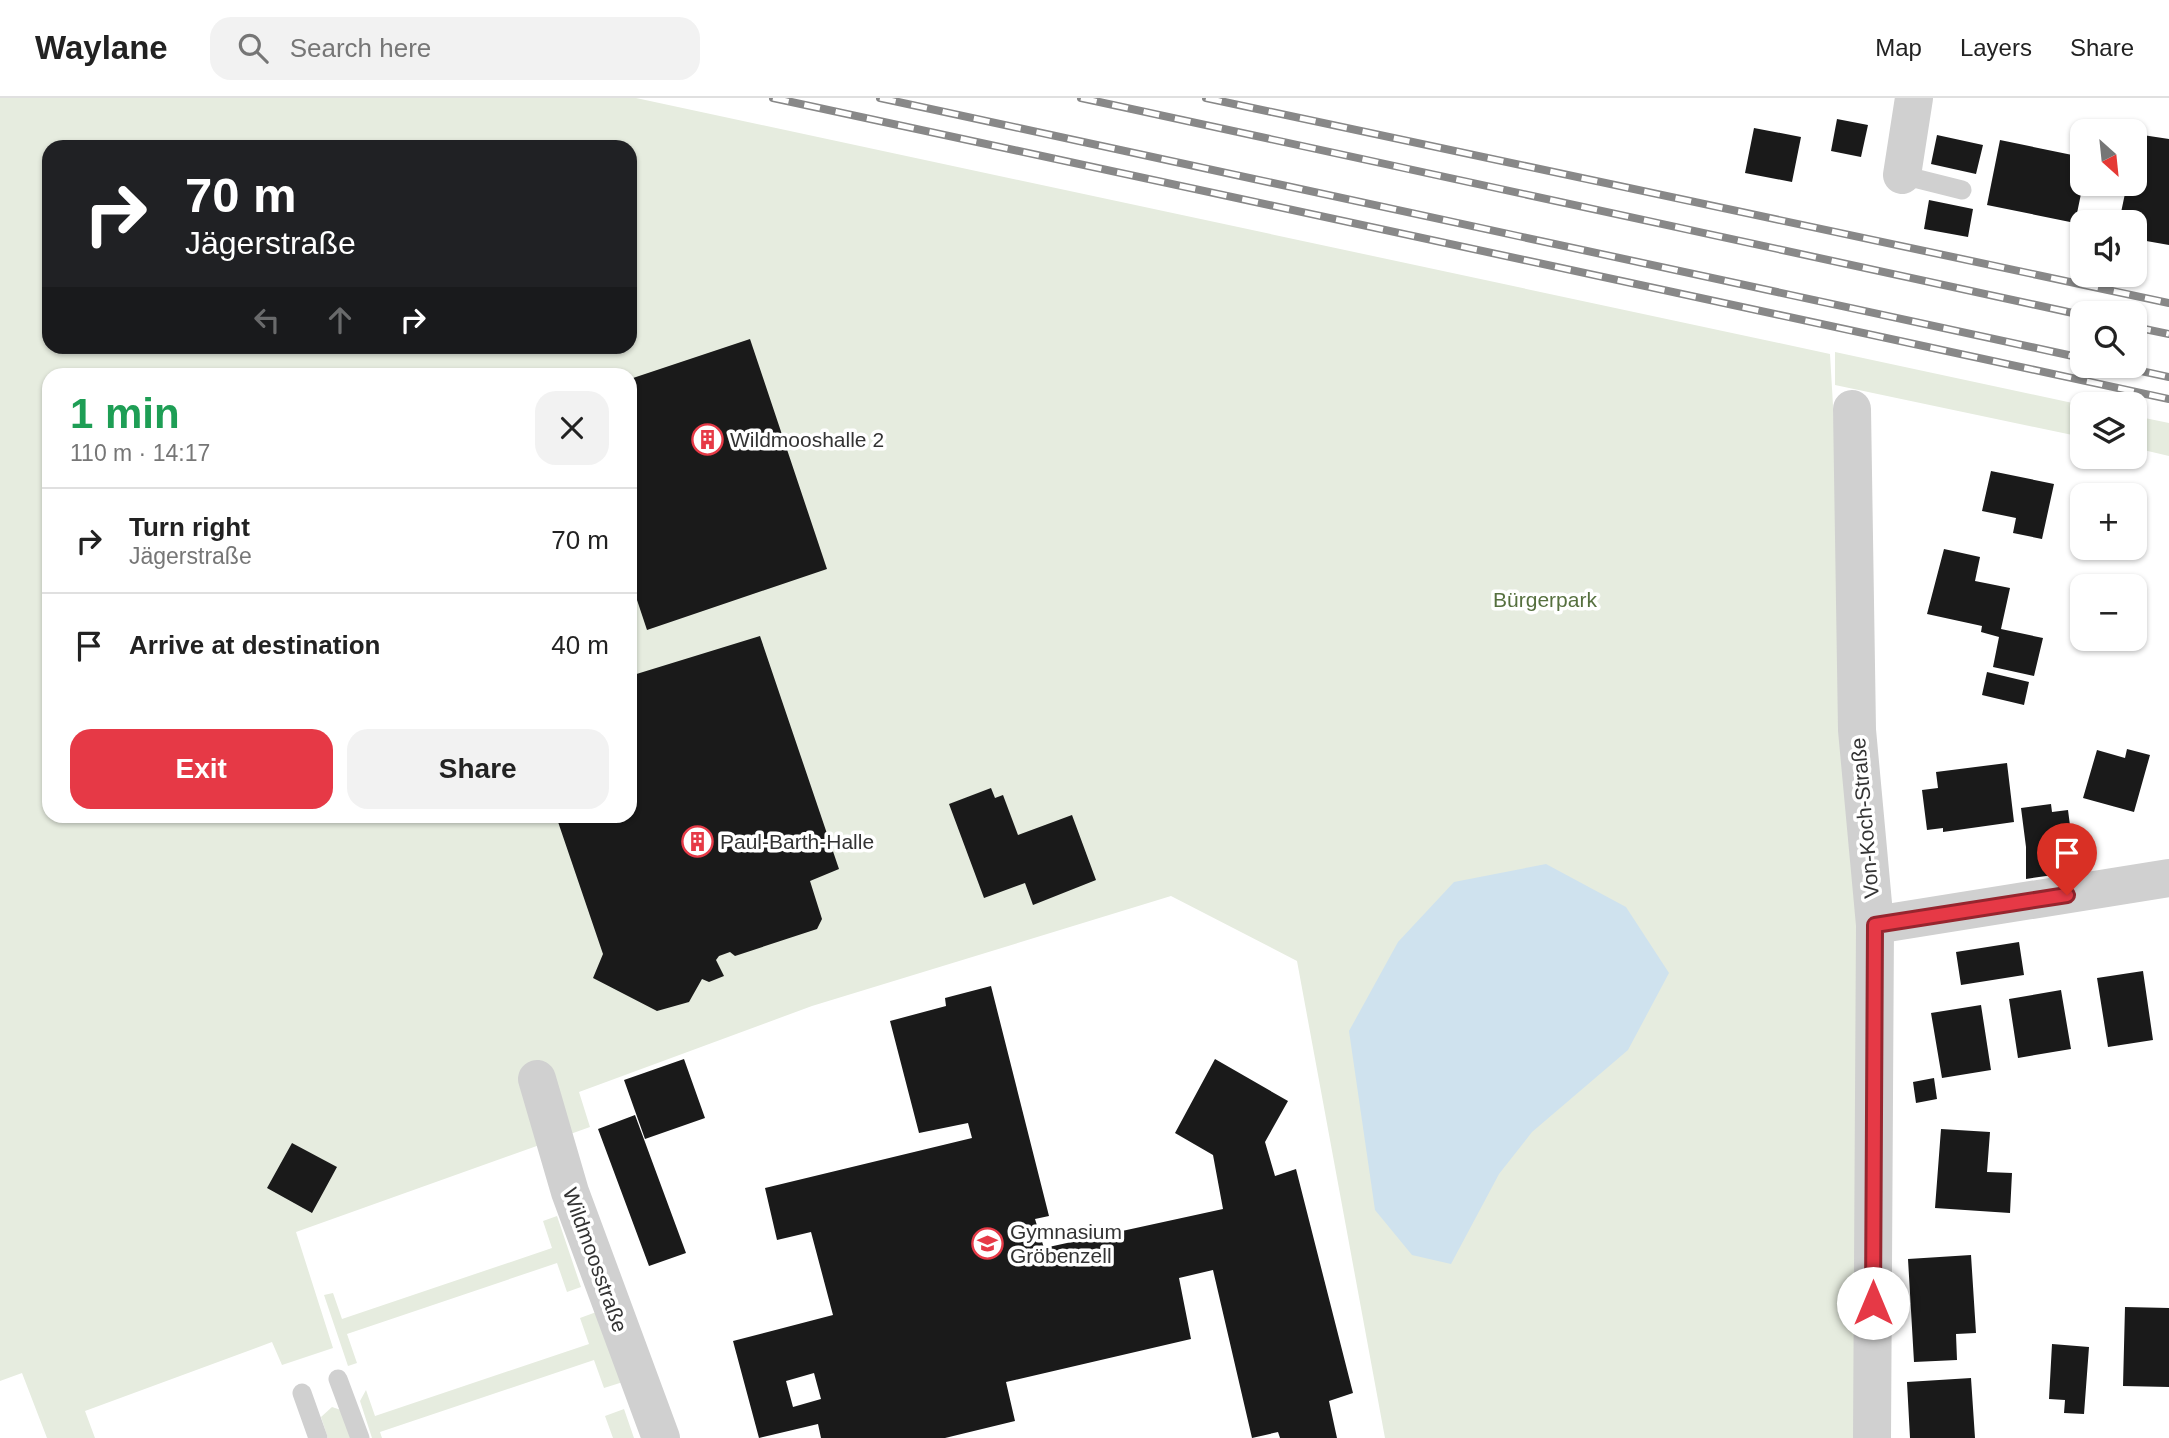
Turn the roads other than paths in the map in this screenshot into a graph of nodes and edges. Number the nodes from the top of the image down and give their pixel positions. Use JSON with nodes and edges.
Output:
{"nodes":[{"id":1,"x":1914,"y":98,"type":"edge"},
{"id":2,"x":1902,"y":174,"type":"joint"},
{"id":3,"x":1962,"y":190,"type":"dead end"},
{"id":4,"x":1852,"y":409,"type":"dead end"},
{"id":5,"x":2169,"y":878,"type":"edge"},
{"id":6,"x":1875,"y":925,"type":"junction"},
{"id":7,"x":537,"y":1079,"type":"dead end"},
{"id":8,"x":338,"y":1380,"type":"dead end"},
{"id":9,"x":302,"y":1393,"type":"dead end"},
{"id":10,"x":318,"y":1438,"type":"edge"},
{"id":11,"x":360,"y":1438,"type":"edge"},
{"id":12,"x":661,"y":1438,"type":"edge"},
{"id":13,"x":1872,"y":1438,"type":"edge"}],
"edges":[{"from":1,"to":2,"type":"street"},
{"from":2,"to":3,"type":"lane"},
{"from":4,"to":6,"type":"street","name":"Von-Koch-Straße"},
{"from":5,"to":6,"type":"street"},
{"from":6,"to":13,"type":"street","name":"Von-Koch-Straße"},
{"from":7,"to":12,"type":"street","name":"Wildmoosstraße"},
{"from":8,"to":11,"type":"lane"},
{"from":9,"to":10,"type":"lane"}]}
